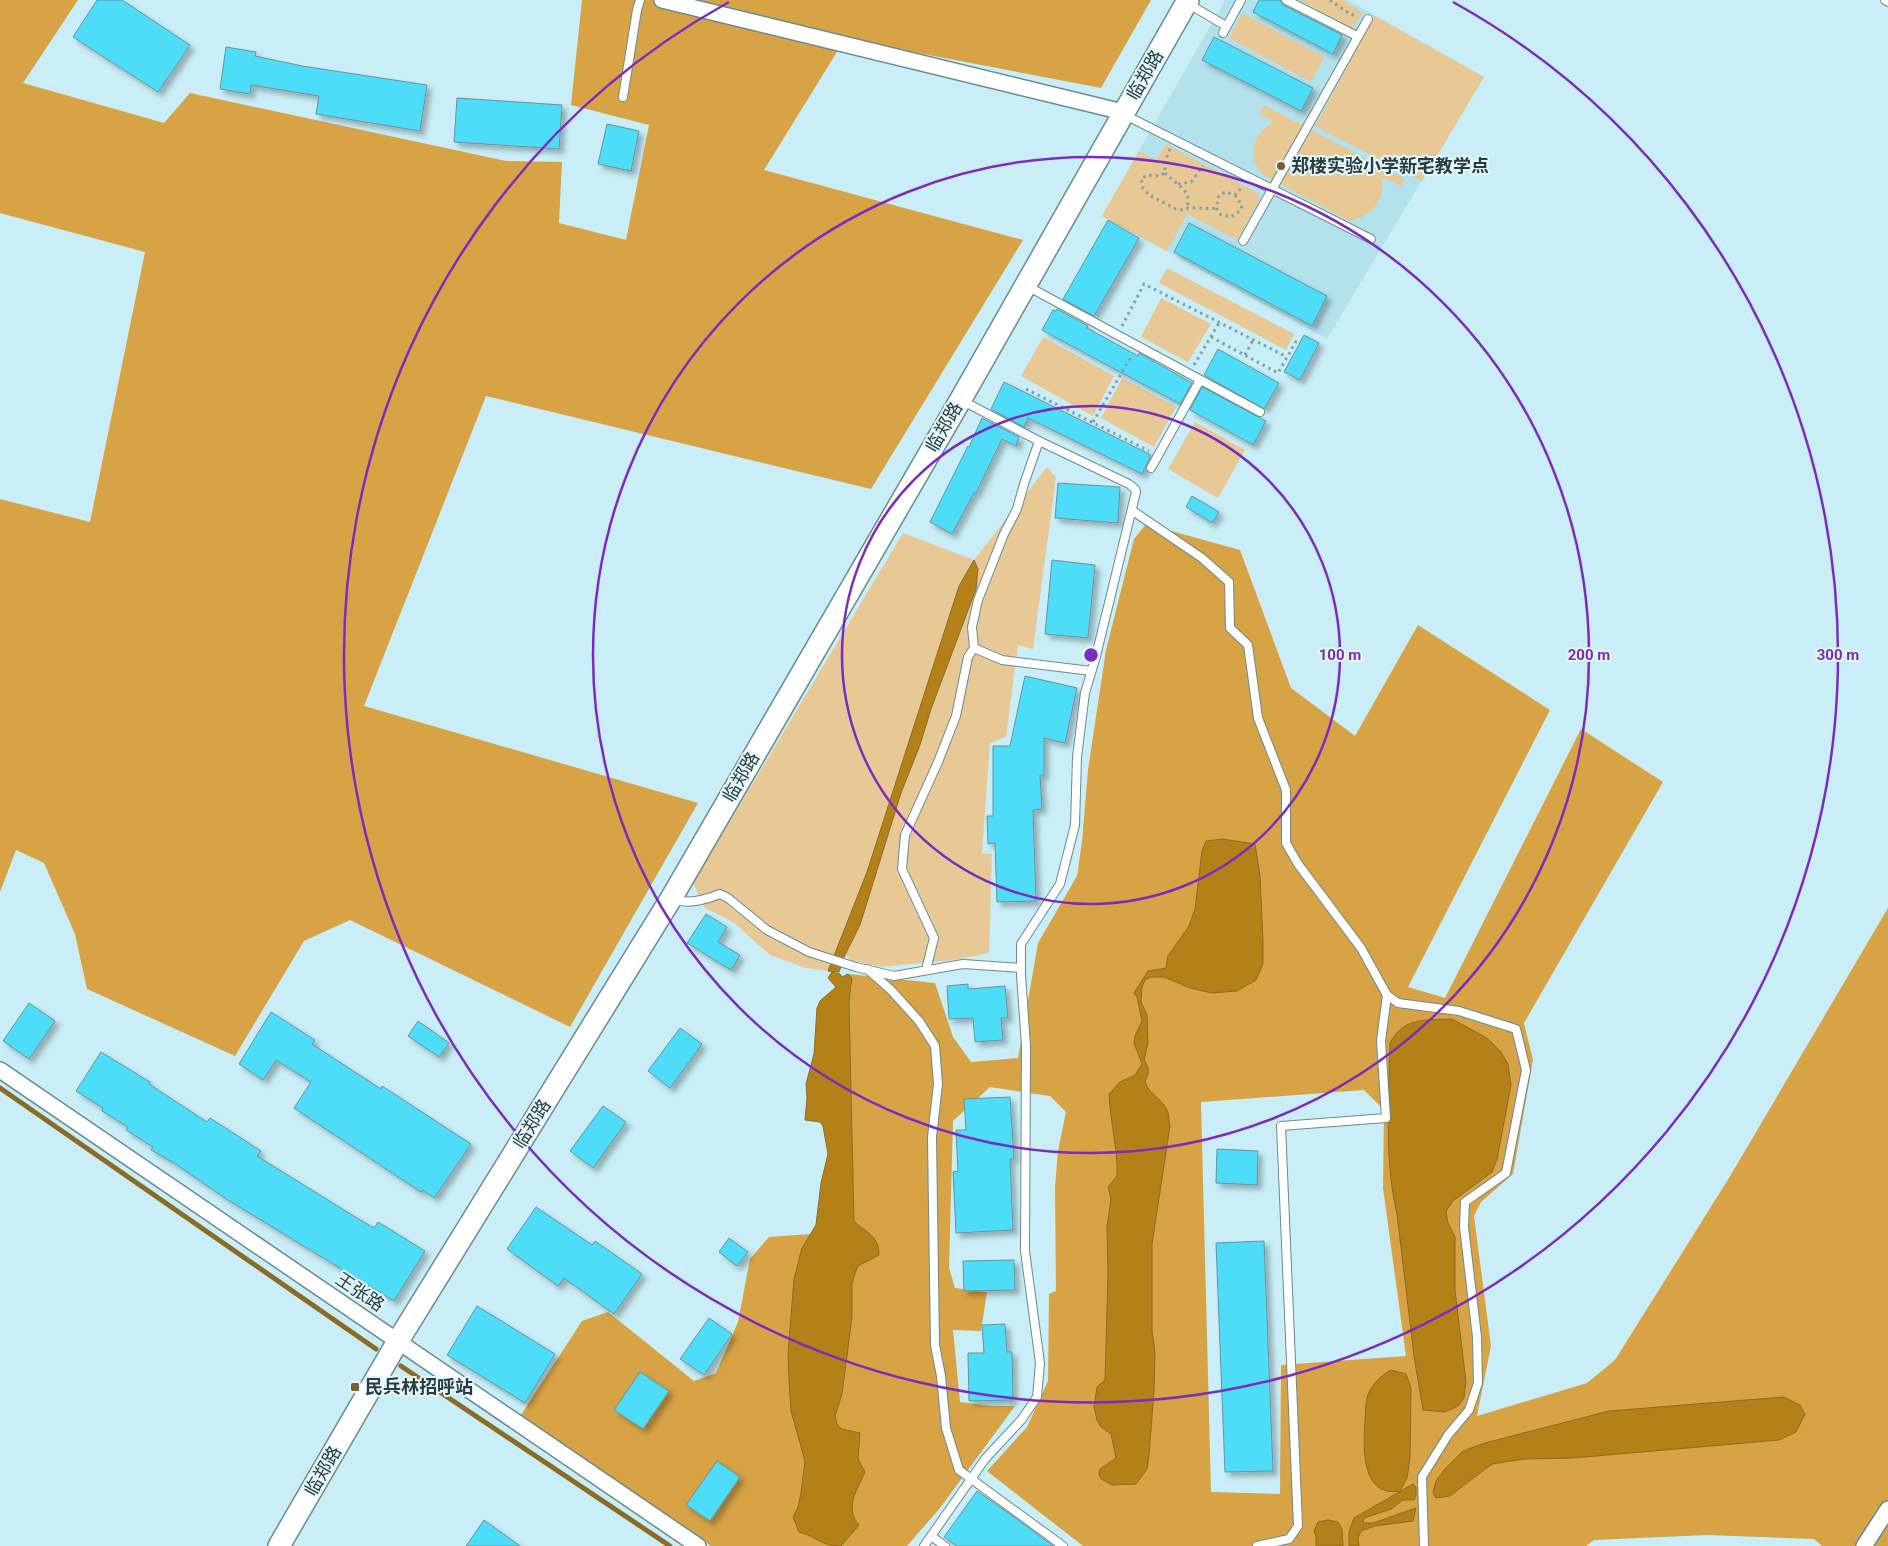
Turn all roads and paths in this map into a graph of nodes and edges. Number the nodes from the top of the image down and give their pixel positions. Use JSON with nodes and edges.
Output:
{"nodes":[{"id":1,"x":640,"y":0,"type":"edge"},
{"id":2,"x":662,"y":0,"type":"edge"},
{"id":3,"x":1241,"y":0,"type":"edge"},
{"id":4,"x":1286,"y":0,"type":"edge"},
{"id":5,"x":1330,"y":0,"type":"edge"},
{"id":6,"x":1885,"y":0,"type":"edge"},
{"id":7,"x":1188,"y":1,"type":"edge"},
{"id":8,"x":1888,"y":2,"type":"edge"},
{"id":9,"x":1368,"y":19,"type":"joint"},
{"id":10,"x":1358,"y":36,"type":"junction"},
{"id":11,"x":624,"y":97,"type":"dead end"},
{"id":12,"x":1123,"y":113,"type":"junction"},
{"id":13,"x":1174,"y":140,"type":"junction"},
{"id":14,"x":1208,"y":157,"type":"junction"},
{"id":15,"x":1166,"y":172,"type":"junction"},
{"id":16,"x":1249,"y":177,"type":"junction"},
{"id":17,"x":1178,"y":184,"type":"junction"},
{"id":18,"x":1272,"y":189,"type":"junction"},
{"id":19,"x":1235,"y":195,"type":"junction"},
{"id":20,"x":1187,"y":206,"type":"junction"},
{"id":21,"x":1216,"y":208,"type":"junction"},
{"id":22,"x":1371,"y":239,"type":"dead end"},
{"id":23,"x":1243,"y":241,"type":"dead end"},
{"id":24,"x":1026,"y":285,"type":"junction"},
{"id":25,"x":1219,"y":323,"type":"junction"},
{"id":26,"x":1117,"y":335,"type":"junction"},
{"id":27,"x":1211,"y":337,"type":"junction"},
{"id":28,"x":1298,"y":338,"type":"dead end"},
{"id":29,"x":1253,"y":340,"type":"junction"},
{"id":30,"x":1137,"y":346,"type":"junction"},
{"id":31,"x":1245,"y":355,"type":"junction"},
{"id":32,"x":1287,"y":357,"type":"junction"},
{"id":33,"x":1189,"y":374,"type":"junction"},
{"id":34,"x":1200,"y":380,"type":"junction"},
{"id":35,"x":1026,"y":389,"type":"dead end"},
{"id":36,"x":961,"y":399,"type":"junction"},
{"id":37,"x":1260,"y":412,"type":"dead end"},
{"id":38,"x":1093,"y":422,"type":"junction"},
{"id":39,"x":1039,"y":441,"type":"junction"},
{"id":40,"x":1158,"y":456,"type":"junction"},
{"id":41,"x":1151,"y":468,"type":"dead end"},
{"id":42,"x":1133,"y":511,"type":"junction"},
{"id":43,"x":974,"y":648,"type":"junction"},
{"id":44,"x":1091,"y":670,"type":"junction"},
{"id":45,"x":672,"y":897,"type":"junction"},
{"id":46,"x":1021,"y":968,"type":"junction"},
{"id":47,"x":867,"y":969,"type":"junction"},
{"id":48,"x":926,"y":970,"type":"junction"},
{"id":49,"x":1387,"y":995,"type":"junction"},
{"id":50,"x":0,"y":1070,"type":"edge"},
{"id":51,"x":398,"y":1341,"type":"junction"},
{"id":52,"x":971,"y":1478,"type":"junction"},
{"id":53,"x":1888,"y":1509,"type":"edge"},
{"id":54,"x":931,"y":1536,"type":"junction"},
{"id":55,"x":279,"y":1546,"type":"edge"},
{"id":56,"x":698,"y":1546,"type":"edge"},
{"id":57,"x":924,"y":1546,"type":"edge"},
{"id":58,"x":945,"y":1546,"type":"edge"},
{"id":59,"x":1063,"y":1546,"type":"edge"},
{"id":60,"x":1256,"y":1546,"type":"edge"},
{"id":61,"x":1424,"y":1546,"type":"edge"},
{"id":62,"x":1864,"y":1546,"type":"edge"}],
"edges":[{"from":1,"to":11,"type":"lane"},
{"from":2,"to":12,"type":"street"},
{"from":3,"to":7,"type":"lane"},
{"from":4,"to":10,"type":"lane"},
{"from":5,"to":9,"type":"path"},
{"from":6,"to":8,"type":"lane"},
{"from":7,"to":12,"type":"main road","name":"临郑路"},
{"from":9,"to":10,"type":"lane"},
{"from":10,"to":18,"type":"lane"},
{"from":12,"to":13,"type":"lane"},
{"from":12,"to":24,"type":"main road","name":"临郑路"},
{"from":13,"to":14,"type":"lane"},
{"from":13,"to":15,"type":"path"},
{"from":14,"to":16,"type":"lane"},
{"from":14,"to":17,"type":"path"},
{"from":15,"to":17,"type":"path"},
{"from":15,"to":20,"type":"path"},
{"from":16,"to":18,"type":"lane"},
{"from":16,"to":19,"type":"path"},
{"from":17,"to":20,"type":"path"},
{"from":18,"to":22,"type":"lane"},
{"from":18,"to":23,"type":"lane"},
{"from":19,"to":21,"type":"path"},
{"from":19,"to":21,"type":"path"},
{"from":20,"to":21,"type":"path"},
{"from":24,"to":26,"type":"lane"},
{"from":24,"to":36,"type":"main road","name":"临郑路"},
{"from":25,"to":26,"type":"path"},
{"from":25,"to":27,"type":"path"},
{"from":25,"to":29,"type":"path"},
{"from":26,"to":30,"type":"lane"},
{"from":27,"to":31,"type":"path"},
{"from":27,"to":33,"type":"path"},
{"from":28,"to":32,"type":"path"},
{"from":29,"to":31,"type":"path"},
{"from":29,"to":32,"type":"path"},
{"from":30,"to":33,"type":"lane"},
{"from":30,"to":38,"type":"path"},
{"from":31,"to":32,"type":"path"},
{"from":33,"to":34,"type":"lane"},
{"from":34,"to":37,"type":"lane"},
{"from":34,"to":40,"type":"lane"},
{"from":35,"to":38,"type":"path"},
{"from":36,"to":39,"type":"lane"},
{"from":36,"to":45,"type":"main road","name":"临郑路"},
{"from":38,"to":40,"type":"path"},
{"from":39,"to":42,"type":"lane"},
{"from":39,"to":43,"type":"lane"},
{"from":40,"to":41,"type":"lane"},
{"from":42,"to":44,"type":"lane"},
{"from":42,"to":49,"type":"lane"},
{"from":43,"to":44,"type":"lane"},
{"from":43,"to":48,"type":"lane"},
{"from":44,"to":46,"type":"lane"},
{"from":45,"to":47,"type":"lane"},
{"from":45,"to":51,"type":"main road","name":"临郑路"},
{"from":46,"to":48,"type":"lane"},
{"from":46,"to":52,"type":"lane"},
{"from":47,"to":48,"type":"lane"},
{"from":47,"to":52,"type":"lane"},
{"from":49,"to":60,"type":"lane"},
{"from":49,"to":61,"type":"lane"},
{"from":50,"to":51,"type":"street","name":"王张路"},
{"from":51,"to":55,"type":"main road","name":"临郑路"},
{"from":51,"to":56,"type":"street","name":"王张路"},
{"from":52,"to":54,"type":"lane"},
{"from":52,"to":59,"type":"lane"},
{"from":53,"to":62,"type":"street"},
{"from":54,"to":57,"type":"lane"},
{"from":54,"to":58,"type":"lane"}]}
